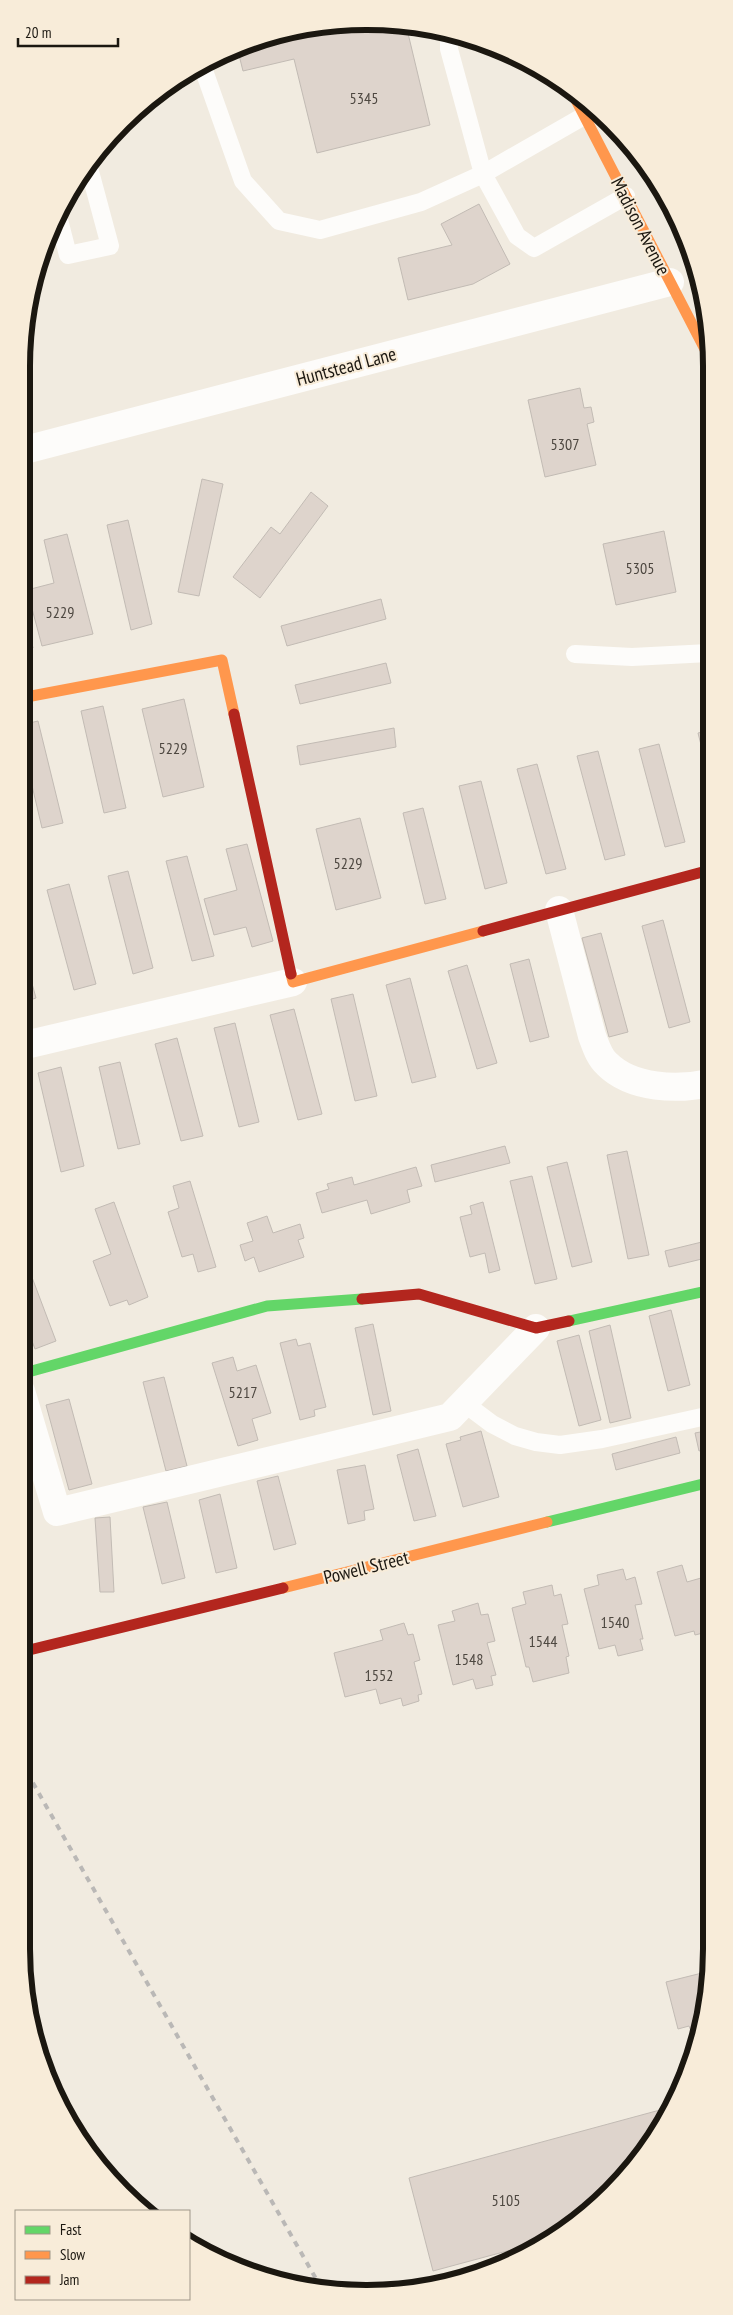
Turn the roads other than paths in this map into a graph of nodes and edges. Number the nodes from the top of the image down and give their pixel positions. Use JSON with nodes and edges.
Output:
{"nodes":[{"id":1,"x":449,"y":40,"type":"edge"},
{"id":2,"x":204,"y":72,"type":"edge"},
{"id":3,"x":580,"y":107,"type":"edge"},
{"id":4,"x":584,"y":116,"type":"junction"},
{"id":5,"x":483,"y":174,"type":"junction"},
{"id":6,"x":91,"y":175,"type":"edge"},
{"id":7,"x":626,"y":196,"type":"junction"},
{"id":8,"x":61,"y":227,"type":"edge"},
{"id":9,"x":670,"y":282,"type":"junction"},
{"id":10,"x":702,"y":343,"type":"edge"},
{"id":11,"x":30,"y":449,"type":"edge"},
{"id":12,"x":703,"y":653,"type":"edge"},
{"id":13,"x":575,"y":654,"type":"dead end"},
{"id":14,"x":30,"y":696,"type":"edge"},
{"id":15,"x":703,"y":872,"type":"edge"},
{"id":16,"x":559,"y":910,"type":"junction"},
{"id":17,"x":293,"y":982,"type":"junction"},
{"id":18,"x":30,"y":1044,"type":"edge"},
{"id":19,"x":703,"y":1085,"type":"edge"},
{"id":20,"x":703,"y":1292,"type":"edge"},
{"id":21,"x":536,"y":1328,"type":"junction"},
{"id":22,"x":30,"y":1372,"type":"edge"},
{"id":23,"x":464,"y":1403,"type":"junction"},
{"id":24,"x":703,"y":1417,"type":"edge"},
{"id":25,"x":30,"y":1421,"type":"edge"},
{"id":26,"x":703,"y":1484,"type":"edge"},
{"id":27,"x":30,"y":1650,"type":"edge"}],
"edges":[{"from":1,"to":5,"type":"lane"},
{"from":2,"to":5,"type":"lane"},
{"from":3,"to":4,"type":"street","name":"Madison Avenue"},
{"from":4,"to":5,"type":"lane"},
{"from":4,"to":7,"type":"street","name":"Madison Avenue"},
{"from":5,"to":7,"type":"lane"},
{"from":6,"to":8,"type":"lane"},
{"from":7,"to":9,"type":"street","name":"Madison Avenue"},
{"from":9,"to":10,"type":"street","name":"Madison Avenue"},
{"from":9,"to":11,"type":"street","name":"Huntstead Lane"},
{"from":12,"to":13,"type":"lane"},
{"from":14,"to":17,"type":"street"},
{"from":15,"to":16,"type":"street"},
{"from":16,"to":17,"type":"street"},
{"from":16,"to":19,"type":"street"},
{"from":17,"to":18,"type":"street"},
{"from":20,"to":21,"type":"street"},
{"from":21,"to":22,"type":"street"},
{"from":21,"to":23,"type":"street"},
{"from":23,"to":24,"type":"lane"},
{"from":23,"to":25,"type":"street"},
{"from":26,"to":27,"type":"street","name":"Powell Street"}]}
